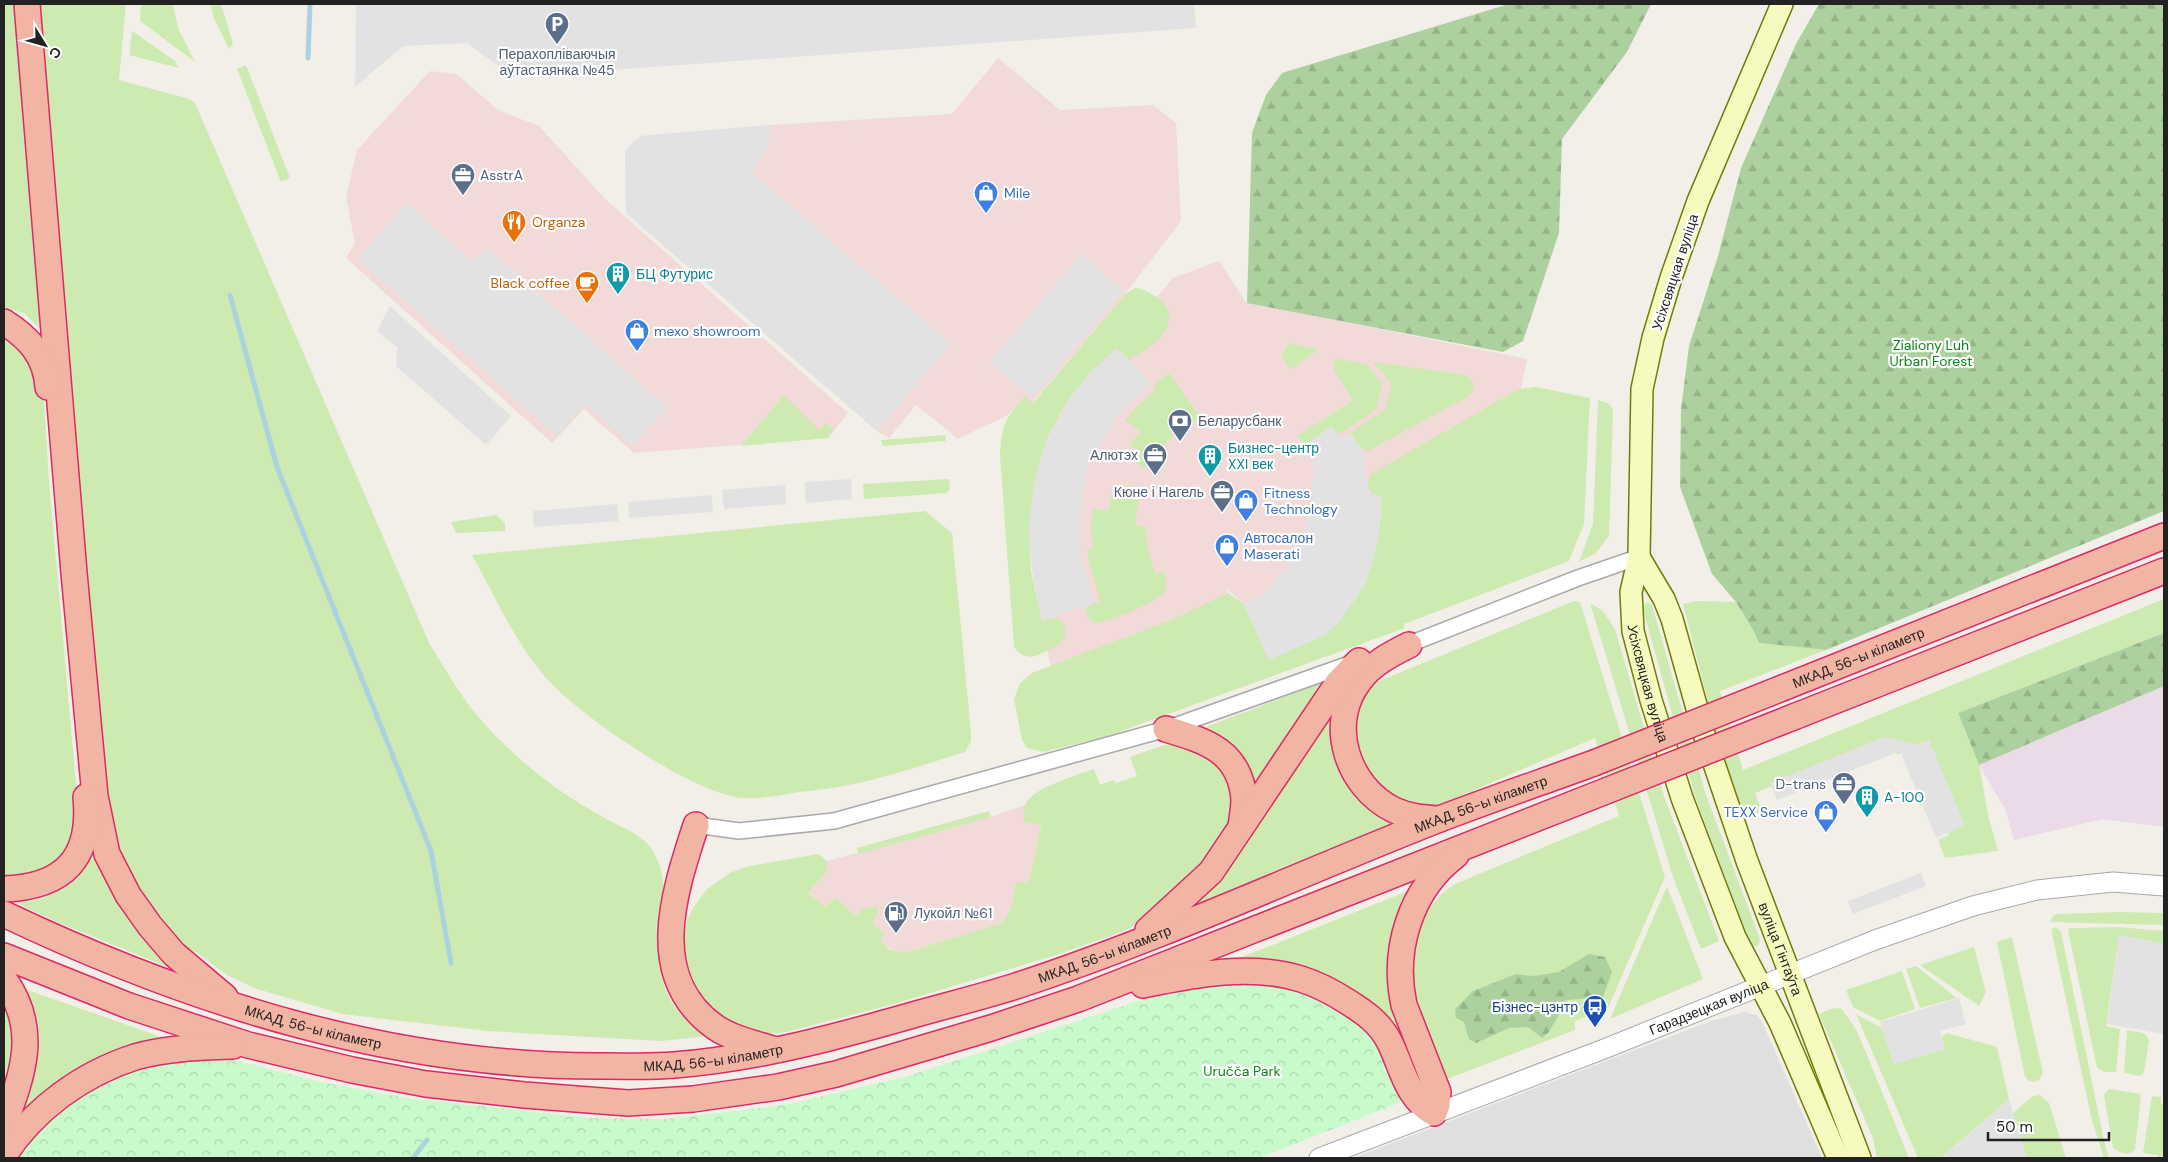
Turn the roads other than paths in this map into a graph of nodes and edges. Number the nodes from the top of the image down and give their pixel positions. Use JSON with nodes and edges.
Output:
{"nodes":[{"id":1,"x":27,"y":4,"type":"edge"},
{"id":2,"x":1782,"y":4,"type":"edge"},
{"id":3,"x":4,"y":322,"type":"edge"},
{"id":4,"x":2164,"y":536,"type":"edge"},
{"id":5,"x":1640,"y":557,"type":"junction"},
{"id":6,"x":2164,"y":571,"type":"edge"},
{"id":7,"x":1409,"y":645,"type":"junction"},
{"id":8,"x":1359,"y":661,"type":"junction"},
{"id":9,"x":1166,"y":729,"type":"junction"},
{"id":10,"x":1440,"y":819,"type":"junction"},
{"id":11,"x":696,"y":825,"type":"joint"},
{"id":12,"x":1241,"y":827,"type":"junction"},
{"id":13,"x":1466,"y":848,"type":"junction"},
{"id":14,"x":2164,"y":886,"type":"edge"},
{"id":15,"x":4,"y":888,"type":"edge"},
{"id":16,"x":4,"y":914,"type":"edge"},
{"id":17,"x":1130,"y":944,"type":"junction"},
{"id":18,"x":4,"y":956,"type":"edge"},
{"id":19,"x":1789,"y":974,"type":"junction"},
{"id":20,"x":4,"y":979,"type":"edge"},
{"id":21,"x":1760,"y":985,"type":"junction"},
{"id":22,"x":1078,"y":998,"type":"junction"},
{"id":23,"x":237,"y":1006,"type":"junction"},
{"id":24,"x":248,"y":1045,"type":"junction"},
{"id":25,"x":774,"y":1050,"type":"junction"},
{"id":26,"x":1434,"y":1113,"type":"junction"},
{"id":27,"x":4,"y":1124,"type":"edge"},
{"id":28,"x":4,"y":1155,"type":"edge"},
{"id":29,"x":1319,"y":1158,"type":"edge"},
{"id":30,"x":1838,"y":1158,"type":"edge"},
{"id":31,"x":1860,"y":1158,"type":"edge"}],
"edges":[{"from":1,"to":23,"type":"highway"},
{"from":2,"to":5,"type":"main road","name":"Усіхсвяцкая вуліца"},
{"from":3,"to":15,"type":"highway"},
{"from":4,"to":10,"type":"highway","name":"МКАД, 56-ы кіламетр","bridge":true},
{"from":5,"to":7,"type":"street"},
{"from":5,"to":19,"type":"main road","name":"вуліца Гінтаўта"},
{"from":5,"to":21,"type":"main road","name":"Усіхсвяцкая вуліца"},
{"from":6,"to":13,"type":"highway","bridge":true},
{"from":7,"to":8,"type":"street"},
{"from":7,"to":10,"type":"highway"},
{"from":8,"to":9,"type":"street"},
{"from":8,"to":12,"type":"highway"},
{"from":9,"to":11,"type":"street"},
{"from":9,"to":12,"type":"highway"},
{"from":10,"to":17,"type":"highway","name":"МКАД, 56-ы кіламетр"},
{"from":11,"to":25,"type":"highway"},
{"from":12,"to":17,"type":"highway"},
{"from":13,"to":22,"type":"highway"},
{"from":13,"to":26,"type":"highway"},
{"from":14,"to":19,"type":"street","name":"Гарадзецкая вуліца"},
{"from":16,"to":23,"type":"highway","name":"МКАД, 56-ы кіламетр"},
{"from":17,"to":25,"type":"highway","name":"МКАД, 56-ы кіламетр"},
{"from":18,"to":24,"type":"highway"},
{"from":19,"to":21,"type":"street","name":"Гарадзецкая вуліца"},
{"from":19,"to":31,"type":"main road","name":"вуліца Гінтаўта"},
{"from":20,"to":27,"type":"highway"},
{"from":21,"to":26,"type":"street","name":"Гарадзецкая вуліца"},
{"from":21,"to":30,"type":"main road"},
{"from":22,"to":24,"type":"highway"},
{"from":22,"to":26,"type":"highway"},
{"from":23,"to":25,"type":"highway","name":"МКАД, 56-ы кіламетр"},
{"from":24,"to":28,"type":"highway"},
{"from":26,"to":29,"type":"street","name":"Гарадзецкая вуліца"}]}
